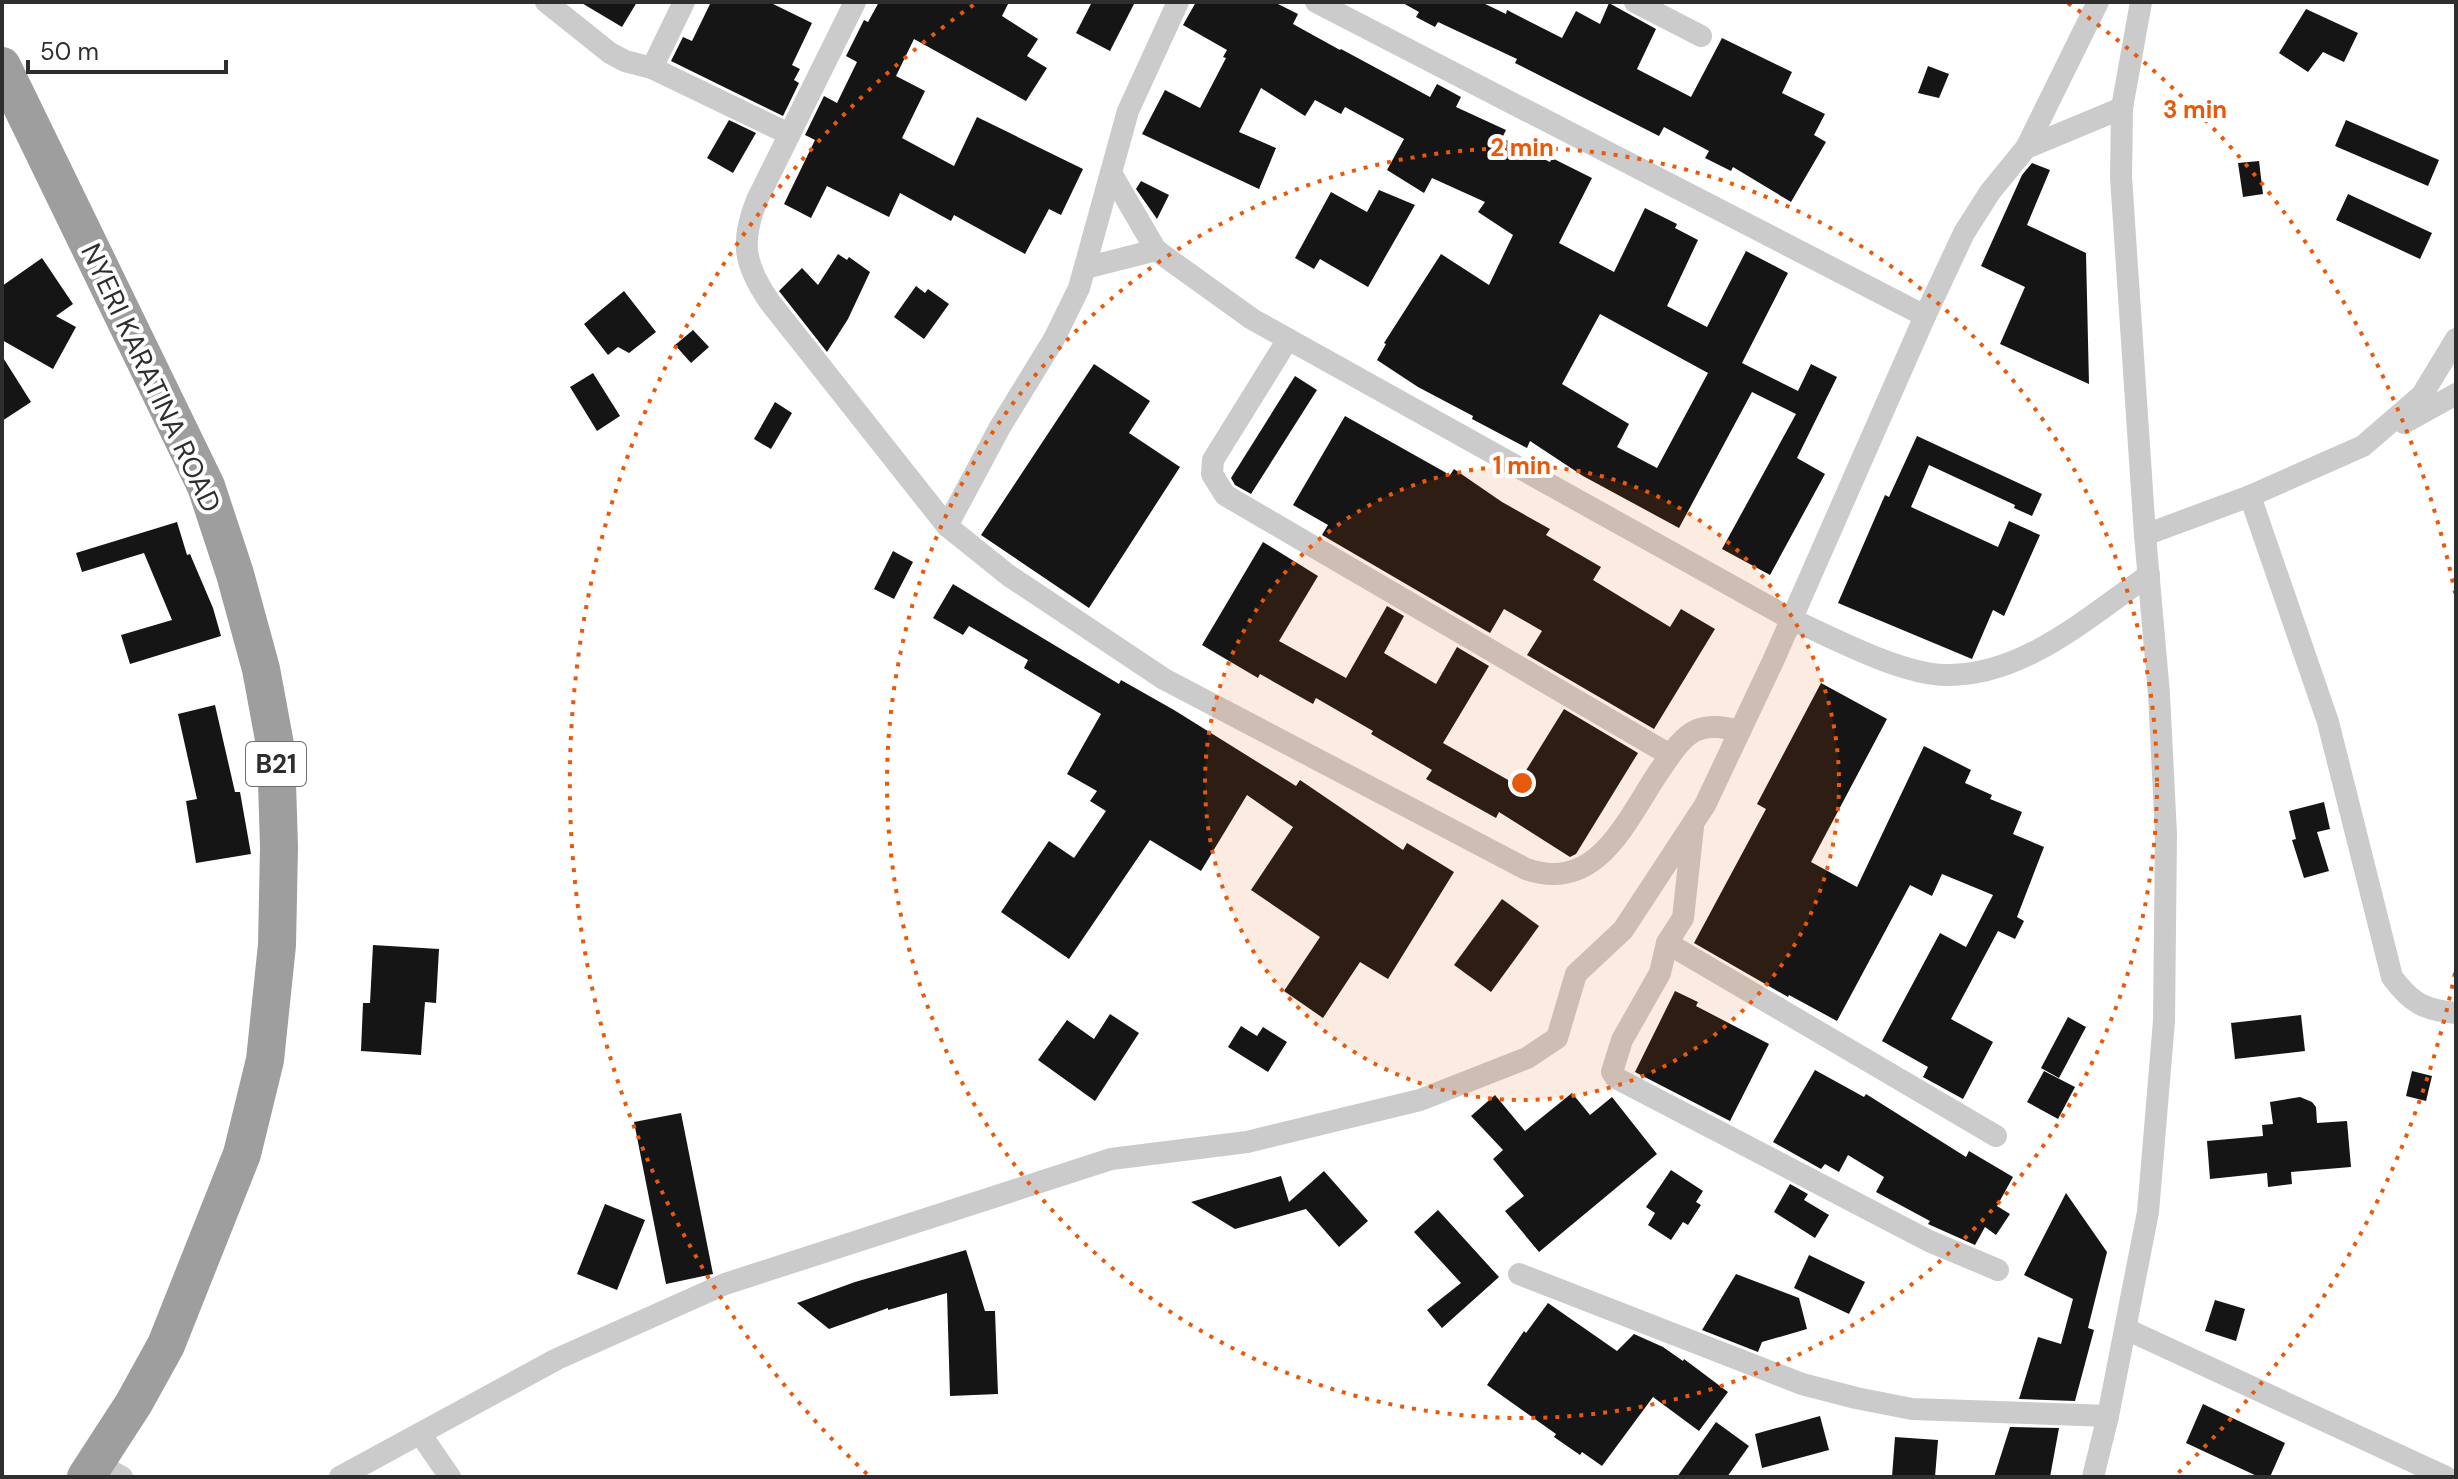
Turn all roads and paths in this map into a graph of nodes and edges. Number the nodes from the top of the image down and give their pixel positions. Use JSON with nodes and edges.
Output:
{"nodes":[{"id":1,"x":546,"y":2,"type":"edge"},
{"id":2,"x":684,"y":2,"type":"edge"},
{"id":3,"x":855,"y":2,"type":"edge"},
{"id":4,"x":1178,"y":2,"type":"edge"},
{"id":5,"x":1316,"y":2,"type":"edge"},
{"id":6,"x":1635,"y":2,"type":"edge"},
{"id":7,"x":2098,"y":2,"type":"edge"},
{"id":8,"x":2141,"y":2,"type":"edge"},
{"id":9,"x":1701,"y":36,"type":"dead end"},
{"id":10,"x":2,"y":66,"type":"edge"},
{"id":11,"x":652,"y":68,"type":"junction"},
{"id":12,"x":2122,"y":108,"type":"junction"},
{"id":13,"x":789,"y":134,"type":"junction"},
{"id":14,"x":2026,"y":148,"type":"junction"},
{"id":15,"x":1111,"y":173,"type":"junction"},
{"id":16,"x":1156,"y":250,"type":"junction"},
{"id":17,"x":1085,"y":268,"type":"junction"},
{"id":18,"x":1925,"y":316,"type":"junction"},
{"id":19,"x":1288,"y":339,"type":"junction"},
{"id":20,"x":2456,"y":339,"type":"edge"},
{"id":21,"x":2456,"y":394,"type":"edge"},
{"id":22,"x":2363,"y":446,"type":"junction"},
{"id":23,"x":2250,"y":496,"type":"junction"},
{"id":24,"x":947,"y":526,"type":"junction"},
{"id":25,"x":2145,"y":535,"type":"junction"},
{"id":26,"x":2149,"y":575,"type":"junction"},
{"id":27,"x":1791,"y":619,"type":"junction"},
{"id":28,"x":1740,"y":731,"type":"junction"},
{"id":29,"x":1670,"y":755,"type":"junction"},
{"id":30,"x":1694,"y":821,"type":"junction"},
{"id":31,"x":1667,"y":943,"type":"junction"},
{"id":32,"x":2456,"y":1013,"type":"edge"},
{"id":33,"x":1996,"y":1136,"type":"dead end"},
{"id":34,"x":1998,"y":1270,"type":"dead end"},
{"id":35,"x":1519,"y":1274,"type":"dead end"},
{"id":36,"x":2126,"y":1329,"type":"junction"},
{"id":37,"x":2108,"y":1416,"type":"junction"},
{"id":38,"x":421,"y":1435,"type":"junction"},
{"id":39,"x":101,"y":1472,"type":"edge"},
{"id":40,"x":340,"y":1477,"type":"edge"},
{"id":41,"x":450,"y":1477,"type":"edge"},
{"id":42,"x":2093,"y":1477,"type":"edge"},
{"id":43,"x":2446,"y":1477,"type":"edge"}],
"edges":[{"from":1,"to":11,"type":"street"},
{"from":2,"to":11,"type":"street"},
{"from":3,"to":13,"type":"street"},
{"from":4,"to":15,"type":"street"},
{"from":5,"to":18,"type":"street"},
{"from":6,"to":9,"type":"street"},
{"from":7,"to":14,"type":"street"},
{"from":8,"to":12,"type":"street"},
{"from":10,"to":39,"type":"highway","name":"NYERI KARATINA ROAD","number":"B21"},
{"from":11,"to":13,"type":"street"},
{"from":12,"to":14,"type":"street"},
{"from":12,"to":25,"type":"street"},
{"from":13,"to":24,"type":"street"},
{"from":14,"to":18,"type":"street"},
{"from":15,"to":16,"type":"street"},
{"from":15,"to":17,"type":"street"},
{"from":16,"to":17,"type":"street"},
{"from":16,"to":19,"type":"street"},
{"from":17,"to":24,"type":"street"},
{"from":18,"to":27,"type":"street"},
{"from":19,"to":27,"type":"street"},
{"from":19,"to":29,"type":"street"},
{"from":20,"to":22,"type":"street"},
{"from":21,"to":22,"type":"street"},
{"from":22,"to":23,"type":"street"},
{"from":23,"to":25,"type":"street"},
{"from":23,"to":32,"type":"street"},
{"from":24,"to":29,"type":"street"},
{"from":25,"to":26,"type":"street"},
{"from":26,"to":27,"type":"street"},
{"from":26,"to":36,"type":"street"},
{"from":27,"to":28,"type":"street"},
{"from":28,"to":29,"type":"street"},
{"from":28,"to":30,"type":"street"},
{"from":30,"to":31,"type":"street"},
{"from":30,"to":38,"type":"street"},
{"from":31,"to":33,"type":"street"},
{"from":31,"to":34,"type":"street"},
{"from":35,"to":37,"type":"street"},
{"from":36,"to":37,"type":"street"},
{"from":36,"to":43,"type":"street"},
{"from":37,"to":42,"type":"street"},
{"from":38,"to":40,"type":"street"},
{"from":38,"to":41,"type":"street"}]}
